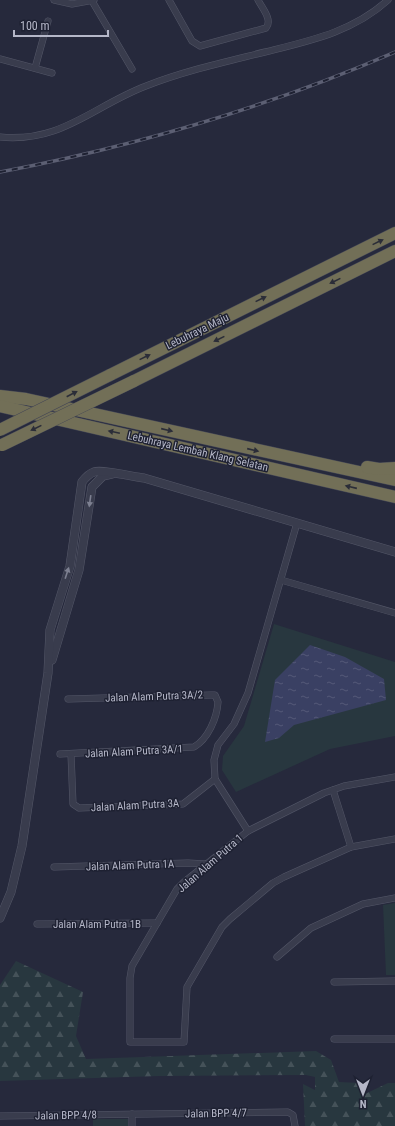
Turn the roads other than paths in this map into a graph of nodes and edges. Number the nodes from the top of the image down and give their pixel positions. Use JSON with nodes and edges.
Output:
{"nodes":[{"id":1,"x":54,"y":0,"type":"edge"},
{"id":2,"x":169,"y":0,"type":"edge"},
{"id":3,"x":258,"y":0,"type":"edge"},
{"id":4,"x":388,"y":0,"type":"edge"},
{"id":5,"x":93,"y":1,"type":"edge"},
{"id":6,"x":48,"y":21,"type":"dead end"},
{"id":7,"x":0,"y":59,"type":"edge"},
{"id":8,"x":35,"y":68,"type":"junction"},
{"id":9,"x":132,"y":69,"type":"dead end"},
{"id":10,"x":52,"y":73,"type":"dead end"},
{"id":11,"x":0,"y":137,"type":"edge"},
{"id":12,"x":395,"y":233,"type":"edge"},
{"id":13,"x":395,"y":251,"type":"edge"},
{"id":14,"x":0,"y":396,"type":"edge"},
{"id":15,"x":0,"y":406,"type":"edge"},
{"id":16,"x":0,"y":430,"type":"edge"},
{"id":17,"x":1,"y":446,"type":"edge"},
{"id":18,"x":316,"y":464,"type":"junction"},
{"id":19,"x":395,"y":468,"type":"edge"},
{"id":20,"x":113,"y":474,"type":"junction"},
{"id":21,"x":395,"y":480,"type":"edge"},
{"id":22,"x":393,"y":497,"type":"edge"},
{"id":23,"x":297,"y":523,"type":"junction"},
{"id":24,"x":86,"y":532,"type":"junction"},
{"id":25,"x":74,"y":539,"type":"junction"},
{"id":26,"x":395,"y":552,"type":"edge"},
{"id":27,"x":280,"y":580,"type":"junction"},
{"id":28,"x":60,"y":597,"type":"junction"},
{"id":29,"x":395,"y":614,"type":"edge"},
{"id":30,"x":62,"y":625,"type":"junction"},
{"id":31,"x":50,"y":637,"type":"junction"},
{"id":32,"x":48,"y":673,"type":"junction"},
{"id":33,"x":68,"y":699,"type":"dead end"},
{"id":34,"x":216,"y":718,"type":"joint"},
{"id":35,"x":60,"y":754,"type":"dead end"},
{"id":36,"x":71,"y":754,"type":"junction"},
{"id":37,"x":395,"y":777,"type":"edge"},
{"id":38,"x":215,"y":779,"type":"junction"},
{"id":39,"x":333,"y":790,"type":"junction"},
{"id":40,"x":248,"y":831,"type":"junction"},
{"id":41,"x":395,"y":839,"type":"edge"},
{"id":42,"x":351,"y":846,"type":"junction"},
{"id":43,"x":206,"y":864,"type":"junction"},
{"id":44,"x":54,"y":867,"type":"dead end"},
{"id":45,"x":395,"y":898,"type":"edge"},
{"id":46,"x":0,"y":918,"type":"edge"},
{"id":47,"x":156,"y":923,"type":"junction"},
{"id":48,"x":37,"y":924,"type":"dead end"},
{"id":49,"x":277,"y":957,"type":"dead end"},
{"id":50,"x":395,"y":981,"type":"edge"},
{"id":51,"x":334,"y":982,"type":"dead end"},
{"id":52,"x":334,"y":1039,"type":"dead end"},
{"id":53,"x":395,"y":1039,"type":"edge"},
{"id":54,"x":132,"y":1114,"type":"junction"},
{"id":55,"x":0,"y":1116,"type":"edge"},
{"id":56,"x":295,"y":1123,"type":"edge"},
{"id":57,"x":132,"y":1126,"type":"edge"}],
"edges":[{"from":1,"to":5,"type":"street"},
{"from":2,"to":3,"type":"street"},
{"from":4,"to":11,"type":"street"},
{"from":5,"to":9,"type":"street"},
{"from":6,"to":8,"type":"street"},
{"from":7,"to":8,"type":"street"},
{"from":8,"to":10,"type":"street"},
{"from":16,"to":12,"type":"highway","name":"Lebuhraya Maju","one_way":true,"bridge":true},
{"from":13,"to":17,"type":"highway","name":"Lebuhraya Maju","one_way":true,"bridge":true},
{"from":14,"to":18,"type":"highway","name":"Lebuhraya Lembah Klang Selatan","one_way":true},
{"from":22,"to":15,"type":"highway","name":"Lebuhraya Lembah Klang Selatan","one_way":true},
{"from":18,"to":19,"type":"highway"},
{"from":18,"to":21,"type":"highway","name":"Lebuhraya Lembah Klang Selatan"},
{"from":20,"to":23,"type":"street"},
{"from":20,"to":24,"type":"street","one_way":true},
{"from":20,"to":25,"type":"street"},
{"from":23,"to":26,"type":"street"},
{"from":23,"to":27,"type":"street"},
{"from":24,"to":25,"type":"street"},
{"from":24,"to":30,"type":"street"},
{"from":28,"to":25,"type":"street","one_way":true},
{"from":27,"to":29,"type":"street"},
{"from":27,"to":38,"type":"street"},
{"from":28,"to":30,"type":"street"},
{"from":28,"to":31,"type":"street"},
{"from":30,"to":31,"type":"street"},
{"from":30,"to":32,"type":"street"},
{"from":31,"to":32,"type":"street"},
{"from":32,"to":46,"type":"street"},
{"from":33,"to":34,"type":"street","name":"Jalan Alam Putra 3A/2"},
{"from":34,"to":36,"type":"street","name":"Jalan Alam Putra 3A/1"},
{"from":35,"to":36,"type":"street","name":"Jalan Alam Putra 3A/1"},
{"from":36,"to":38,"type":"street","name":"Jalan Alam Putra 3A"},
{"from":37,"to":39,"type":"street","name":"Jalan Alam Putra 1"},
{"from":38,"to":40,"type":"street"},
{"from":39,"to":40,"type":"street","name":"Jalan Alam Putra 1"},
{"from":39,"to":42,"type":"street"},
{"from":40,"to":43,"type":"street","name":"Jalan Alam Putra 1"},
{"from":41,"to":42,"type":"street"},
{"from":42,"to":47,"type":"street","name":"Jalan Alam Putra 1"},
{"from":43,"to":44,"type":"street","name":"Jalan Alam Putra 1A"},
{"from":43,"to":47,"type":"street","name":"Jalan Alam Putra 1"},
{"from":45,"to":49,"type":"street"},
{"from":47,"to":48,"type":"street","name":"Jalan Alam Putra 1B"},
{"from":50,"to":51,"type":"street"},
{"from":52,"to":53,"type":"street"},
{"from":54,"to":55,"type":"street","name":"Jalan BPP 4/8"},
{"from":54,"to":56,"type":"street","name":"Jalan BPP 4/7"},
{"from":54,"to":57,"type":"street"}]}
